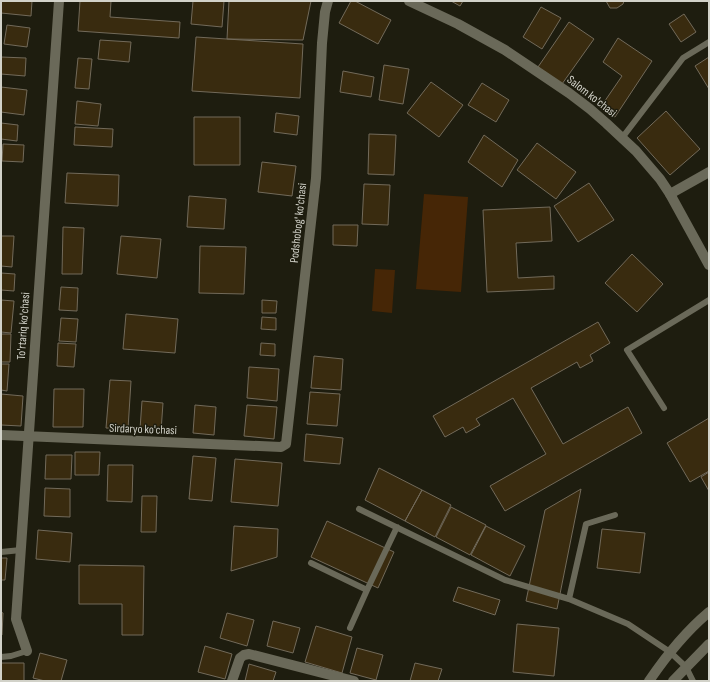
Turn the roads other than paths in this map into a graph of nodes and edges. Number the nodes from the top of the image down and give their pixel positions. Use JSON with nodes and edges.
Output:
{"nodes":[{"id":1,"x":59,"y":1,"type":"edge"},
{"id":2,"x":328,"y":1,"type":"edge"},
{"id":3,"x":408,"y":1,"type":"edge"},
{"id":4,"x":709,"y":42,"type":"edge"},
{"id":5,"x":622,"y":138,"type":"junction"},
{"id":6,"x":709,"y":172,"type":"edge"},
{"id":7,"x":670,"y":194,"type":"junction"},
{"id":8,"x":709,"y":265,"type":"edge"},
{"id":9,"x":709,"y":300,"type":"edge"},
{"id":10,"x":664,"y":408,"type":"dead end"},
{"id":11,"x":1,"y":435,"type":"edge"},
{"id":12,"x":28,"y":437,"type":"junction"},
{"id":13,"x":284,"y":446,"type":"joint"},
{"id":14,"x":359,"y":509,"type":"dead end"},
{"id":15,"x":615,"y":515,"type":"dead end"},
{"id":16,"x":397,"y":527,"type":"junction"},
{"id":17,"x":21,"y":550,"type":"junction"},
{"id":18,"x":1,"y":552,"type":"edge"},
{"id":19,"x":311,"y":563,"type":"dead end"},
{"id":20,"x":366,"y":590,"type":"junction"},
{"id":21,"x":569,"y":598,"type":"junction"},
{"id":22,"x":709,"y":612,"type":"edge"},
{"id":23,"x":350,"y":628,"type":"dead end"},
{"id":24,"x":709,"y":644,"type":"edge"},
{"id":25,"x":26,"y":651,"type":"joint"},
{"id":26,"x":670,"y":652,"type":"junction"},
{"id":27,"x":1,"y":657,"type":"edge"},
{"id":28,"x":686,"y":667,"type":"junction"},
{"id":29,"x":232,"y":681,"type":"edge"},
{"id":30,"x":354,"y":681,"type":"edge"},
{"id":31,"x":649,"y":681,"type":"edge"},
{"id":32,"x":673,"y":681,"type":"edge"},
{"id":33,"x":693,"y":681,"type":"edge"}],
"edges":[{"from":1,"to":12,"type":"street","name":"To'rtariq ko'chasi"},
{"from":2,"to":13,"type":"street","name":"Podshobog' ko'chasi"},
{"from":3,"to":5,"type":"street","name":"Salom ko'chasi"},
{"from":4,"to":5,"type":"lane"},
{"from":5,"to":7,"type":"street","name":"Salom ko'chasi"},
{"from":6,"to":7,"type":"street"},
{"from":7,"to":8,"type":"street","name":"Salom ko'chasi"},
{"from":9,"to":10,"type":"lane"},
{"from":11,"to":12,"type":"street","name":"Sirdaryo ko'chasi"},
{"from":12,"to":13,"type":"street","name":"Sirdaryo ko'chasi"},
{"from":12,"to":17,"type":"street","name":"To'rtariq ko'chasi"},
{"from":14,"to":16,"type":"lane"},
{"from":15,"to":21,"type":"lane"},
{"from":16,"to":20,"type":"lane"},
{"from":16,"to":21,"type":"lane"},
{"from":17,"to":18,"type":"lane"},
{"from":17,"to":25,"type":"street","name":"To'rtariq ko'chasi"},
{"from":19,"to":20,"type":"lane"},
{"from":20,"to":23,"type":"lane"},
{"from":21,"to":26,"type":"lane"},
{"from":22,"to":26,"type":"street"},
{"from":24,"to":28,"type":"street"},
{"from":25,"to":27,"type":"lane"},
{"from":26,"to":28,"type":"lane"},
{"from":26,"to":31,"type":"street"},
{"from":28,"to":32,"type":"street"},
{"from":28,"to":33,"type":"lane"},
{"from":29,"to":30,"type":"street"}]}
